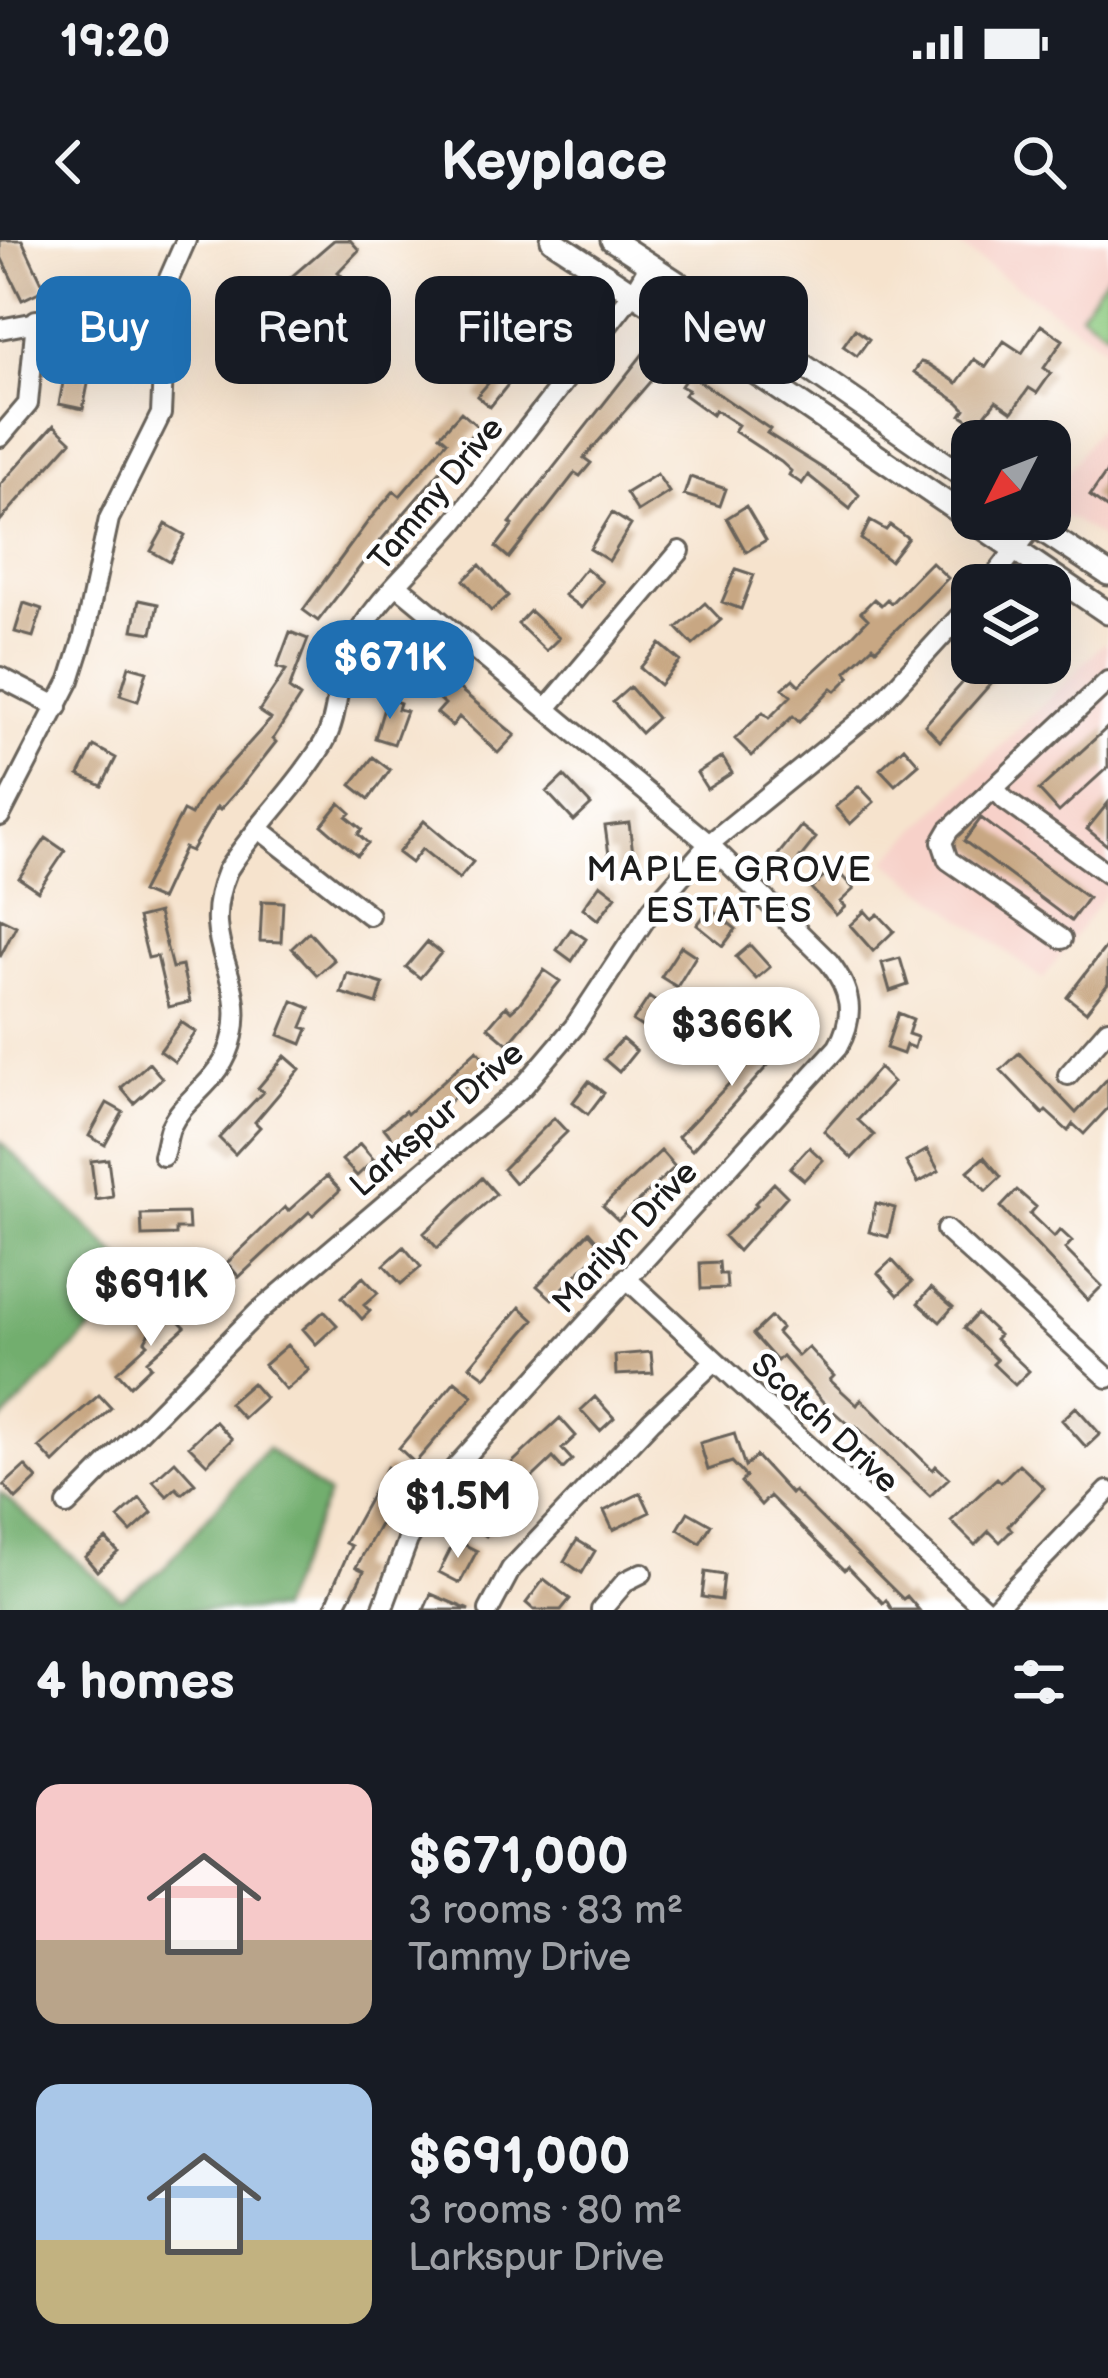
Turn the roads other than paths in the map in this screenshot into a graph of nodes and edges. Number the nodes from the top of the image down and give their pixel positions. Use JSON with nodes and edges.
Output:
{"nodes":[{"id":1,"x":186,"y":240,"type":"edge"},
{"id":2,"x":551,"y":240,"type":"edge"},
{"id":3,"x":612,"y":240,"type":"edge"},
{"id":4,"x":650,"y":265,"type":"junction"},
{"id":5,"x":169,"y":276,"type":"edge"},
{"id":6,"x":633,"y":292,"type":"junction"},
{"id":7,"x":36,"y":320,"type":"joint"},
{"id":8,"x":0,"y":329,"type":"edge"},
{"id":9,"x":162,"y":384,"type":"edge"},
{"id":10,"x":0,"y":437,"type":"edge"},
{"id":11,"x":951,"y":468,"type":"edge"},
{"id":12,"x":1021,"y":540,"type":"edge"},
{"id":13,"x":1057,"y":540,"type":"edge"},
{"id":14,"x":680,"y":551,"type":"dead end"},
{"id":15,"x":1015,"y":551,"type":"junction"},
{"id":16,"x":1005,"y":564,"type":"edge"},
{"id":17,"x":1108,"y":574,"type":"edge"},
{"id":18,"x":397,"y":585,"type":"junction"},
{"id":19,"x":1108,"y":613,"type":"edge"},
{"id":20,"x":951,"y":626,"type":"edge"},
{"id":21,"x":0,"y":677,"type":"edge"},
{"id":22,"x":1108,"y":681,"type":"edge"},
{"id":23,"x":58,"y":707,"type":"junction"},
{"id":24,"x":548,"y":707,"type":"junction"},
{"id":25,"x":994,"y":788,"type":"junction"},
{"id":26,"x":0,"y":816,"type":"edge"},
{"id":27,"x":258,"y":829,"type":"junction"},
{"id":28,"x":709,"y":844,"type":"junction"},
{"id":29,"x":1108,"y":874,"type":"edge"},
{"id":30,"x":369,"y":915,"type":"dead end"},
{"id":31,"x":1062,"y":939,"type":"dead end"},
{"id":32,"x":1108,"y":1029,"type":"edge"},
{"id":33,"x":1068,"y":1075,"type":"dead end"},
{"id":34,"x":164,"y":1156,"type":"dead end"},
{"id":35,"x":946,"y":1230,"type":"dead end"},
{"id":36,"x":626,"y":1278,"type":"junction"},
{"id":37,"x":715,"y":1361,"type":"junction"},
{"id":38,"x":1108,"y":1378,"type":"edge"},
{"id":39,"x":1108,"y":1491,"type":"edge"},
{"id":40,"x":67,"y":1505,"type":"dead end"},
{"id":41,"x":643,"y":1573,"type":"dead end"},
{"id":42,"x":382,"y":1610,"type":"edge"},
{"id":43,"x":489,"y":1610,"type":"edge"},
{"id":44,"x":602,"y":1610,"type":"edge"},
{"id":45,"x":989,"y":1610,"type":"edge"}],
"edges":[{"from":1,"to":5,"type":"street"},
{"from":2,"to":6,"type":"main road"},
{"from":3,"to":4,"type":"main road"},
{"from":4,"to":6,"type":"street","name":"Tammy Drive"},
{"from":4,"to":11,"type":"main road"},
{"from":6,"to":15,"type":"main road"},
{"from":6,"to":18,"type":"street","name":"Tammy Drive"},
{"from":7,"to":8,"type":"street"},
{"from":7,"to":10,"type":"street"},
{"from":9,"to":23,"type":"street"},
{"from":12,"to":15,"type":"street"},
{"from":13,"to":17,"type":"main road"},
{"from":14,"to":24,"type":"street"},
{"from":15,"to":16,"type":"street"},
{"from":15,"to":19,"type":"main road"},
{"from":18,"to":24,"type":"street","name":"Marilyn Drive"},
{"from":18,"to":27,"type":"street","name":"Tammy Drive"},
{"from":20,"to":28,"type":"street","name":"Larkspur Drive"},
{"from":21,"to":23,"type":"street"},
{"from":22,"to":25,"type":"street"},
{"from":23,"to":26,"type":"street"},
{"from":24,"to":28,"type":"street","name":"Marilyn Drive"},
{"from":25,"to":29,"type":"street"},
{"from":25,"to":31,"type":"street"},
{"from":27,"to":30,"type":"street"},
{"from":27,"to":34,"type":"street","name":"Tammy Drive"},
{"from":28,"to":36,"type":"street","name":"Marilyn Drive"},
{"from":28,"to":40,"type":"street","name":"Larkspur Drive"},
{"from":32,"to":33,"type":"street"},
{"from":35,"to":38,"type":"street"},
{"from":36,"to":37,"type":"street","name":"Scotch Drive"},
{"from":36,"to":42,"type":"street","name":"Marilyn Drive"},
{"from":37,"to":43,"type":"street"},
{"from":37,"to":45,"type":"street","name":"Scotch Drive"},
{"from":39,"to":45,"type":"street"},
{"from":41,"to":44,"type":"street"}]}
